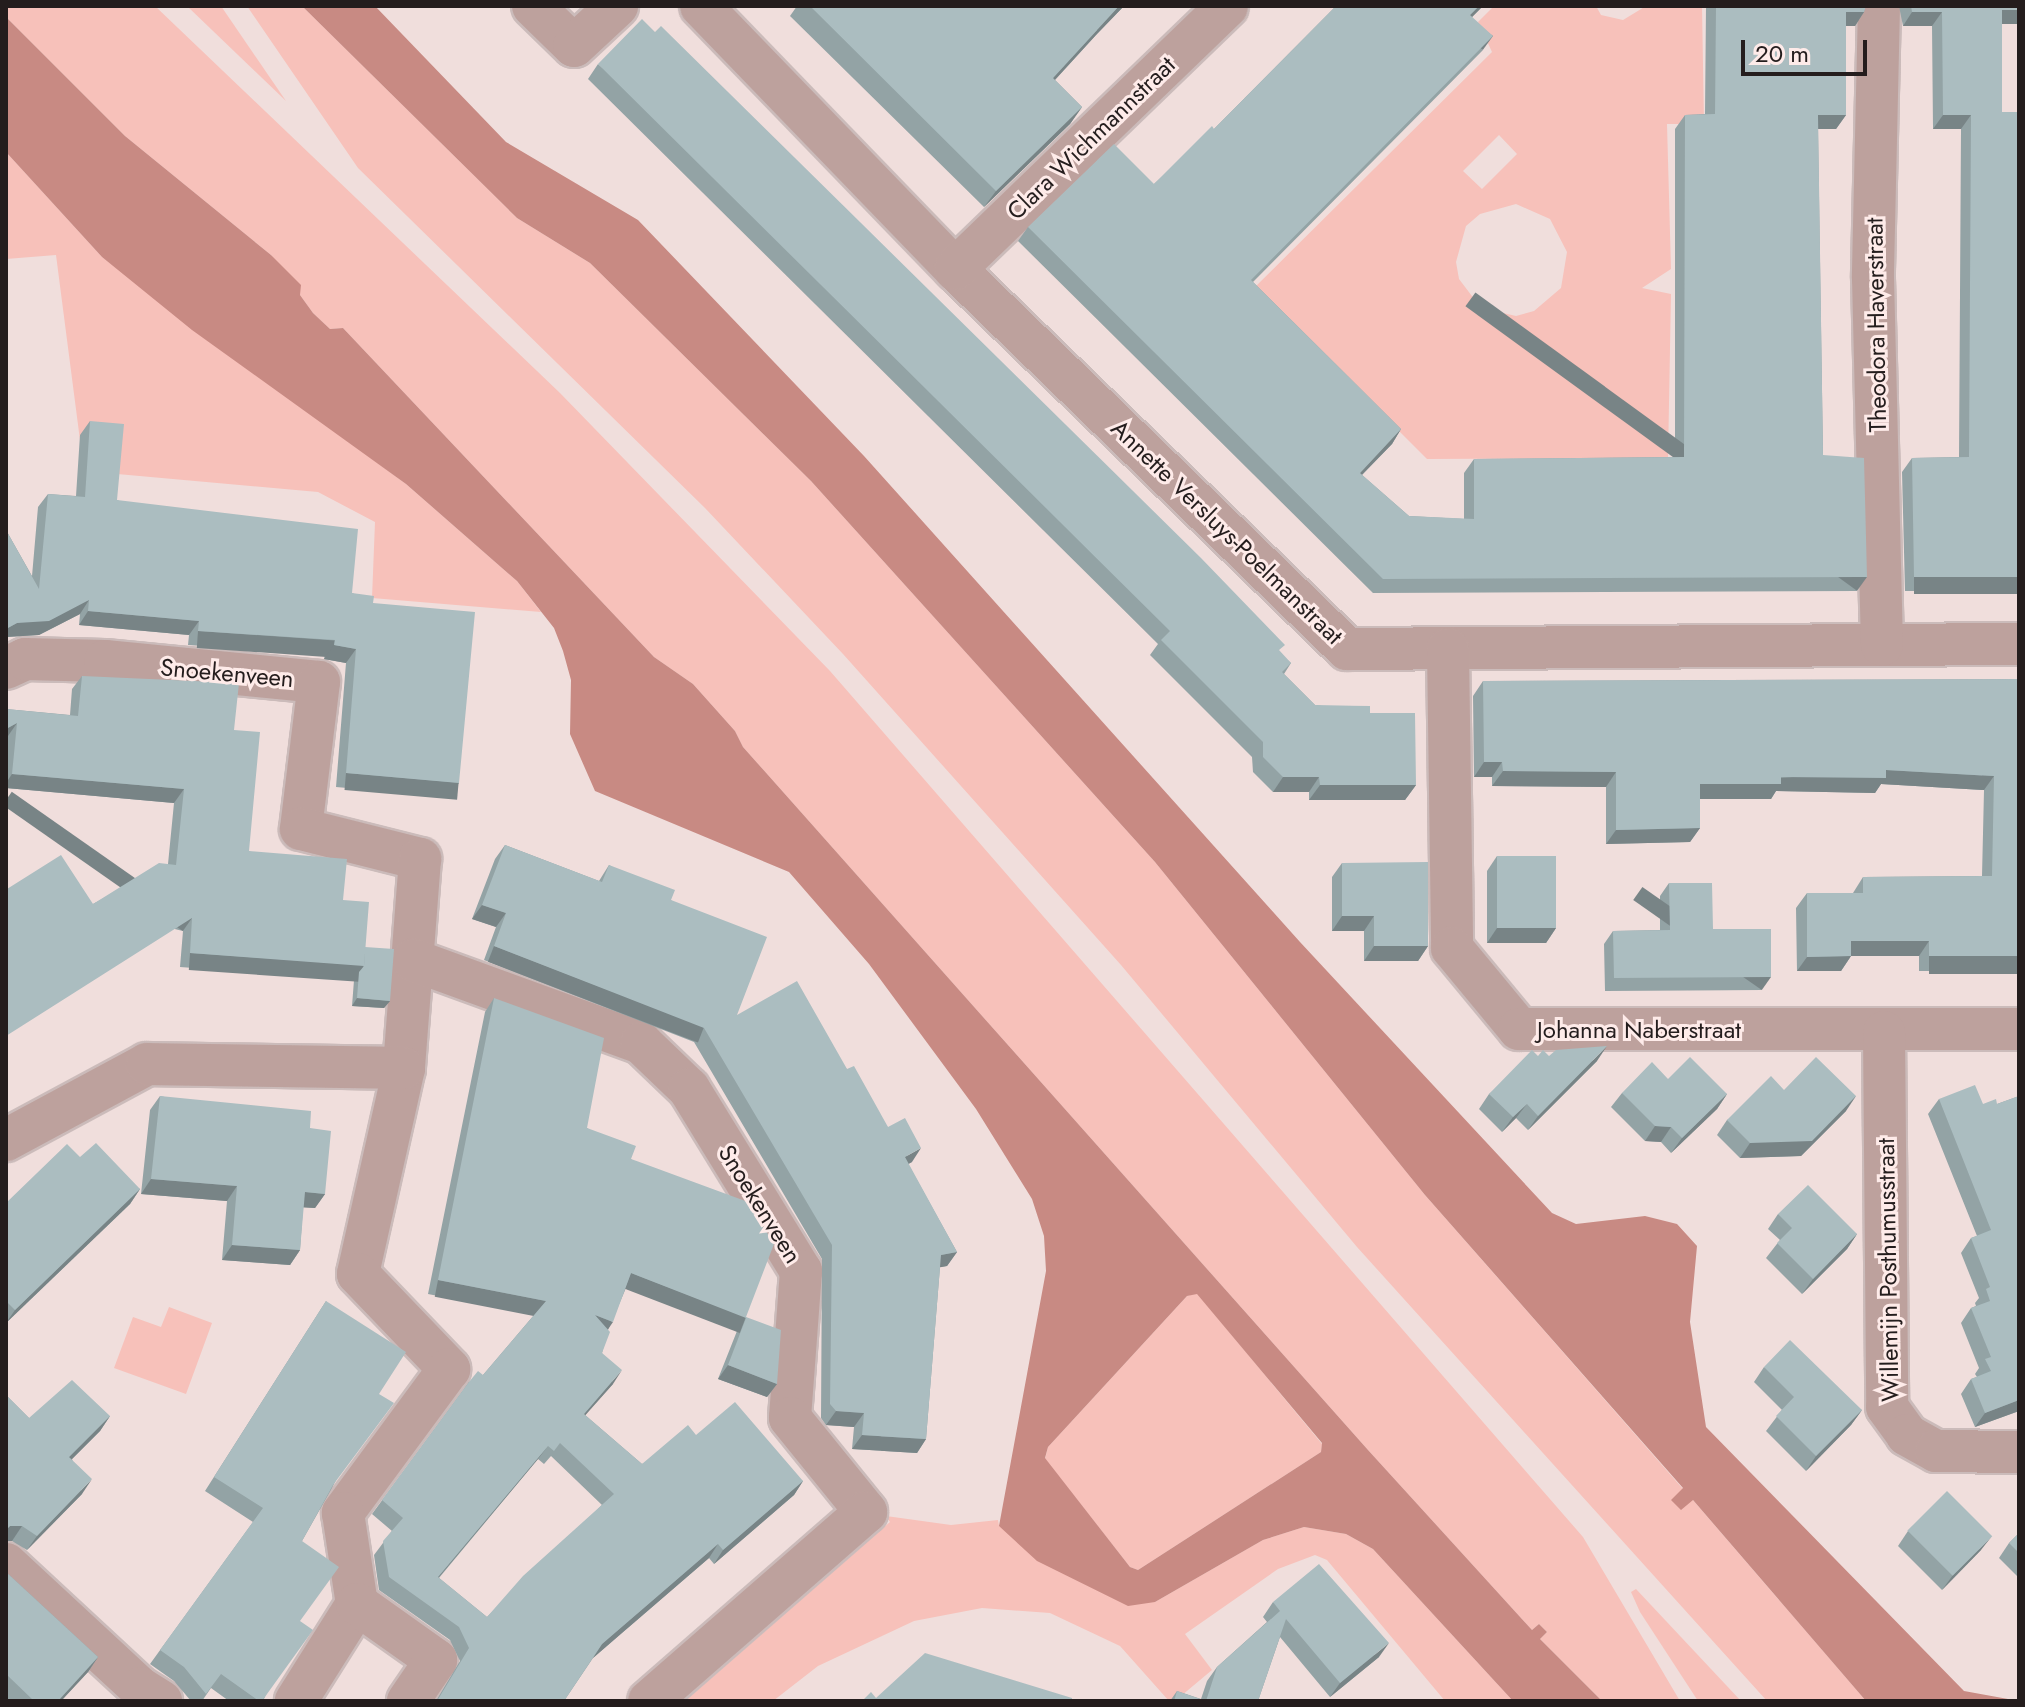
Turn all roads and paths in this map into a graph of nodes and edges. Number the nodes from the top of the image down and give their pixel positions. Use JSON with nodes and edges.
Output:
{"nodes":[{"id":1,"x":533,"y":6,"type":"edge"},
{"id":2,"x":617,"y":6,"type":"edge"},
{"id":3,"x":701,"y":6,"type":"edge"},
{"id":4,"x":1227,"y":6,"type":"edge"},
{"id":5,"x":1879,"y":6,"type":"edge"},
{"id":6,"x":955,"y":269,"type":"junction"},
{"id":7,"x":2019,"y":644,"type":"edge"},
{"id":8,"x":1882,"y":645,"type":"junction"},
{"id":9,"x":1448,"y":649,"type":"junction"},
{"id":10,"x":6,"y":668,"type":"edge"},
{"id":11,"x":413,"y":960,"type":"junction"},
{"id":12,"x":2019,"y":1029,"type":"edge"},
{"id":13,"x":1884,"y":1032,"type":"junction"},
{"id":14,"x":404,"y":1068,"type":"junction"},
{"id":15,"x":6,"y":1140,"type":"edge"},
{"id":16,"x":2019,"y":1452,"type":"edge"},
{"id":17,"x":6,"y":1564,"type":"edge"},
{"id":18,"x":357,"y":1604,"type":"junction"},
{"id":19,"x":161,"y":1701,"type":"edge"},
{"id":20,"x":296,"y":1701,"type":"edge"},
{"id":21,"x":408,"y":1701,"type":"edge"},
{"id":22,"x":649,"y":1701,"type":"edge"}],
"edges":[{"from":1,"to":2,"type":"street"},
{"from":3,"to":6,"type":"street","name":"Annette Versluys-Poelmanstraat"},
{"from":4,"to":6,"type":"street","name":"Clara Wichmannstraat"},
{"from":5,"to":8,"type":"street","name":"Theodora Haverstraat"},
{"from":6,"to":9,"type":"street","name":"Annette Versluys-Poelmanstraat"},
{"from":7,"to":8,"type":"street","name":"Annette Versluys-Poelmanstraat"},
{"from":8,"to":9,"type":"street","name":"Annette Versluys-Poelmanstraat"},
{"from":9,"to":13,"type":"street","name":"Johanna Naberstraat"},
{"from":10,"to":11,"type":"street","name":"Snoekenveen"},
{"from":11,"to":14,"type":"street","name":"Snoekenveen"},
{"from":11,"to":22,"type":"street","name":"Snoekenveen"},
{"from":12,"to":13,"type":"street","name":"Johanna Naberstraat"},
{"from":13,"to":16,"type":"street","name":"Willemijn Posthumusstraat"},
{"from":14,"to":15,"type":"street"},
{"from":14,"to":18,"type":"street","name":"Snoekenveen"},
{"from":17,"to":19,"type":"street"},
{"from":18,"to":20,"type":"street"},
{"from":18,"to":21,"type":"street"}]}
